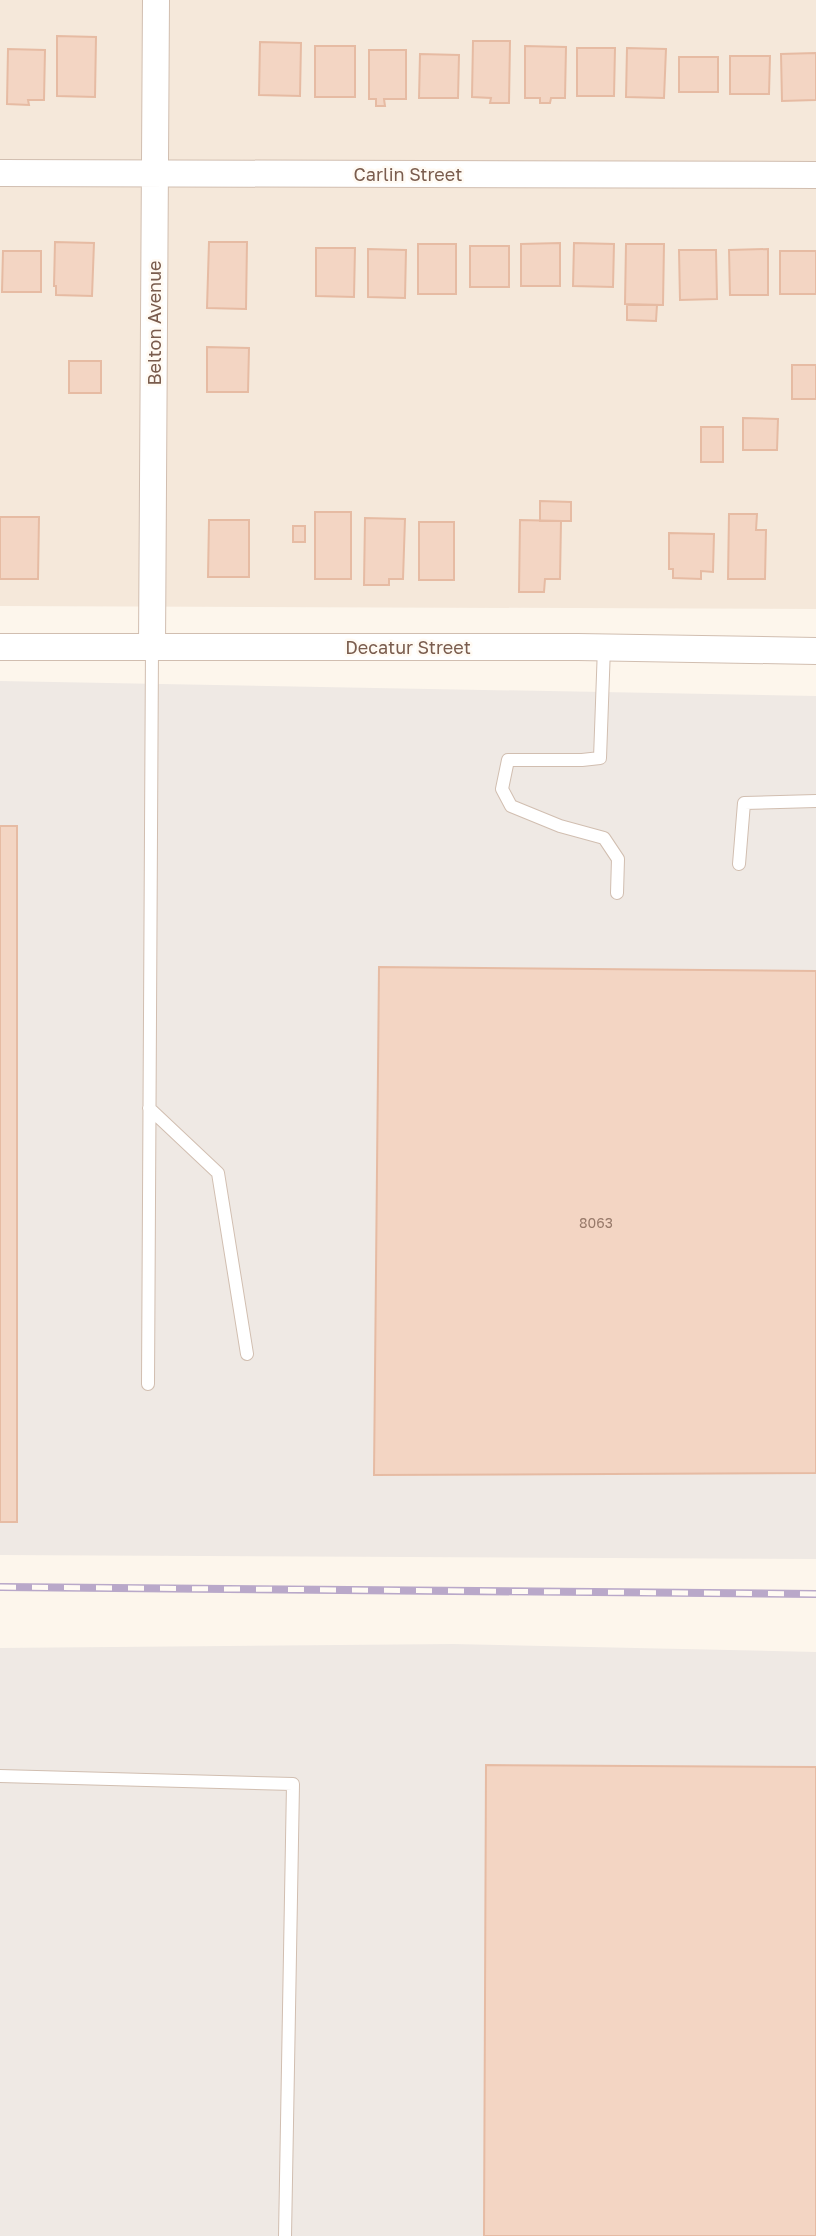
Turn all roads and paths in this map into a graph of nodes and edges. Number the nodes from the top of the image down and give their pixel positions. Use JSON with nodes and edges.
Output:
{"nodes":[{"id":1,"x":156,"y":0,"type":"edge"},
{"id":2,"x":0,"y":173,"type":"edge"},
{"id":3,"x":154,"y":174,"type":"junction"},
{"id":4,"x":816,"y":175,"type":"edge"},
{"id":5,"x":0,"y":647,"type":"edge"},
{"id":6,"x":152,"y":647,"type":"junction"},
{"id":7,"x":604,"y":647,"type":"junction"},
{"id":8,"x":816,"y":651,"type":"edge"},
{"id":9,"x":816,"y":801,"type":"edge"},
{"id":10,"x":739,"y":864,"type":"dead end"},
{"id":11,"x":617,"y":893,"type":"dead end"},
{"id":12,"x":149,"y":1108,"type":"junction"},
{"id":13,"x":247,"y":1354,"type":"dead end"},
{"id":14,"x":148,"y":1384,"type":"dead end"},
{"id":15,"x":0,"y":1776,"type":"edge"},
{"id":16,"x":285,"y":2236,"type":"edge"}],
"edges":[{"from":1,"to":3,"type":"street","name":"Belton Avenue"},
{"from":2,"to":3,"type":"street","name":"Carlin Street"},
{"from":3,"to":4,"type":"street","name":"Carlin Street"},
{"from":3,"to":6,"type":"street","name":"Belton Avenue"},
{"from":5,"to":6,"type":"street","name":"Decatur Street"},
{"from":6,"to":7,"type":"street","name":"Decatur Street"},
{"from":6,"to":12,"type":"lane"},
{"from":7,"to":8,"type":"street","name":"Decatur Street"},
{"from":7,"to":11,"type":"lane"},
{"from":9,"to":10,"type":"lane"},
{"from":12,"to":13,"type":"lane"},
{"from":12,"to":14,"type":"lane"},
{"from":15,"to":16,"type":"lane"}]}
